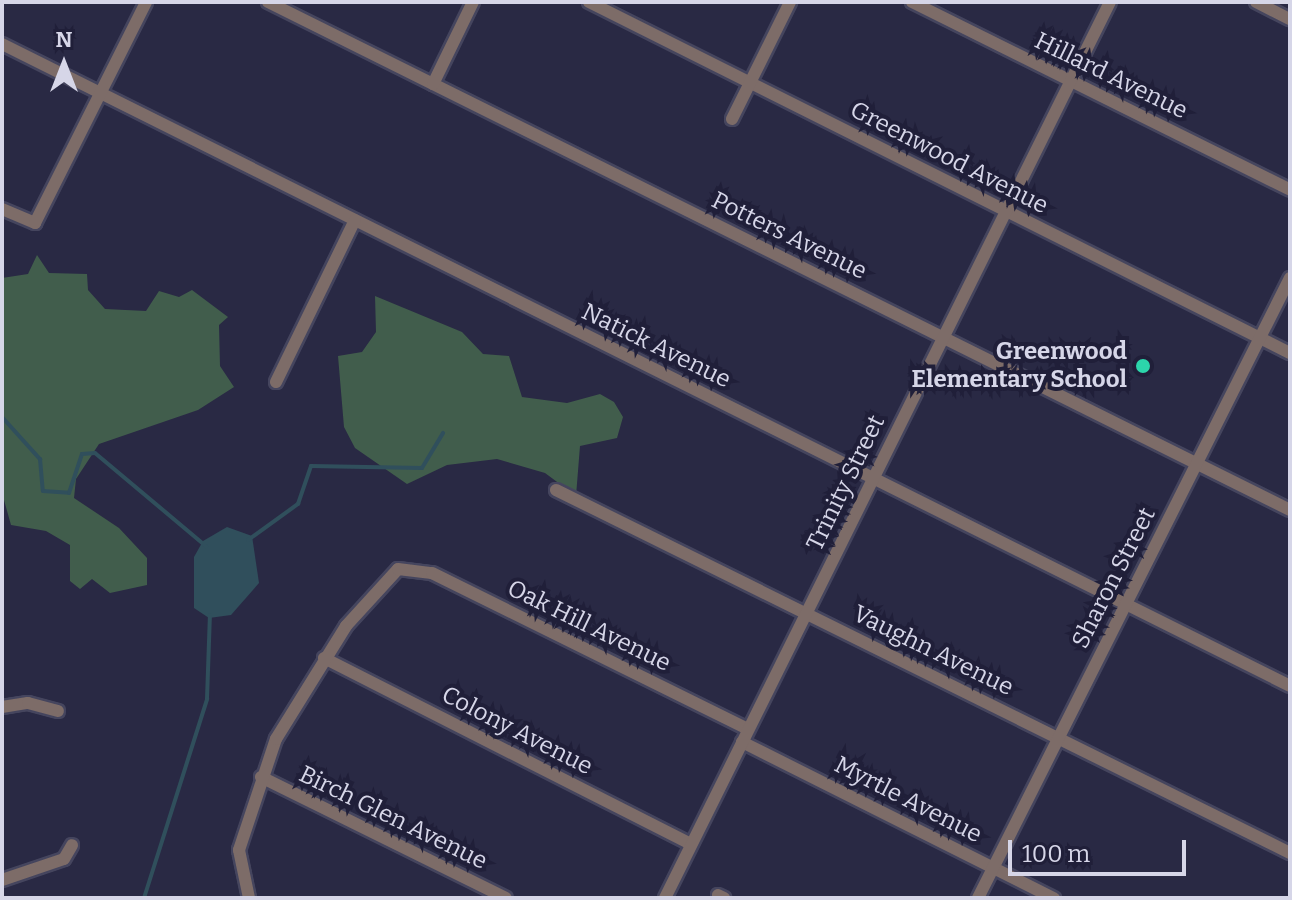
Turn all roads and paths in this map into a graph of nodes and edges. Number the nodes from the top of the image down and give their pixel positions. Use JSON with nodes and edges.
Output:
{"nodes":[{"id":1,"x":146,"y":2,"type":"edge"},
{"id":2,"x":268,"y":2,"type":"edge"},
{"id":3,"x":473,"y":2,"type":"edge"},
{"id":4,"x":589,"y":2,"type":"edge"},
{"id":5,"x":790,"y":2,"type":"edge"},
{"id":6,"x":912,"y":2,"type":"edge"},
{"id":7,"x":1110,"y":2,"type":"edge"},
{"id":8,"x":1256,"y":2,"type":"edge"},
{"id":9,"x":1290,"y":19,"type":"edge"},
{"id":10,"x":2,"y":44,"type":"edge"},
{"id":11,"x":1071,"y":81,"type":"junction"},
{"id":12,"x":750,"y":83,"type":"junction"},
{"id":13,"x":433,"y":84,"type":"junction"},
{"id":14,"x":100,"y":93,"type":"junction"},
{"id":15,"x":732,"y":119,"type":"dead end"},
{"id":16,"x":1290,"y":190,"type":"edge"},
{"id":17,"x":2,"y":209,"type":"edge"},
{"id":18,"x":1006,"y":211,"type":"junction"},
{"id":19,"x":355,"y":220,"type":"junction"},
{"id":20,"x":1290,"y":278,"type":"edge"},
{"id":21,"x":943,"y":338,"type":"junction"},
{"id":22,"x":1260,"y":338,"type":"junction"},
{"id":23,"x":1290,"y":353,"type":"edge"},
{"id":24,"x":276,"y":382,"type":"dead end"},
{"id":25,"x":1196,"y":464,"type":"junction"},
{"id":26,"x":873,"y":478,"type":"junction"},
{"id":27,"x":556,"y":490,"type":"dead end"},
{"id":28,"x":1290,"y":510,"type":"edge"},
{"id":29,"x":1126,"y":604,"type":"junction"},
{"id":30,"x":806,"y":613,"type":"junction"},
{"id":31,"x":324,"y":658,"type":"junction"},
{"id":32,"x":1290,"y":686,"type":"edge"},
{"id":33,"x":2,"y":707,"type":"edge"},
{"id":34,"x":58,"y":711,"type":"dead end"},
{"id":35,"x":748,"y":729,"type":"junction"},
{"id":36,"x":1058,"y":738,"type":"junction"},
{"id":37,"x":742,"y":742,"type":"junction"},
{"id":38,"x":261,"y":777,"type":"junction"},
{"id":39,"x":691,"y":844,"type":"junction"},
{"id":40,"x":72,"y":845,"type":"dead end"},
{"id":41,"x":1290,"y":853,"type":"edge"},
{"id":42,"x":993,"y":868,"type":"junction"},
{"id":43,"x":2,"y":878,"type":"edge"},
{"id":44,"x":249,"y":898,"type":"edge"},
{"id":45,"x":506,"y":898,"type":"edge"},
{"id":46,"x":665,"y":898,"type":"edge"},
{"id":47,"x":978,"y":898,"type":"edge"},
{"id":48,"x":1054,"y":898,"type":"edge"}],
"edges":[{"from":1,"to":14,"type":"street"},
{"from":2,"to":13,"type":"street","name":"Potters Avenue"},
{"from":3,"to":13,"type":"street"},
{"from":4,"to":12,"type":"street","name":"Greenwood Avenue"},
{"from":5,"to":12,"type":"street"},
{"from":6,"to":11,"type":"street","name":"Hillard Avenue"},
{"from":7,"to":11,"type":"street","name":"Trinity Street"},
{"from":8,"to":9,"type":"street"},
{"from":10,"to":14,"type":"street","name":"Natick Avenue"},
{"from":11,"to":16,"type":"street","name":"Hillard Avenue"},
{"from":11,"to":18,"type":"street","name":"Trinity Street"},
{"from":12,"to":15,"type":"street"},
{"from":12,"to":18,"type":"street","name":"Greenwood Avenue"},
{"from":13,"to":21,"type":"street","name":"Potters Avenue"},
{"from":14,"to":17,"type":"street"},
{"from":14,"to":19,"type":"street","name":"Natick Avenue"},
{"from":18,"to":21,"type":"street","name":"Trinity Street"},
{"from":18,"to":22,"type":"street","name":"Greenwood Avenue"},
{"from":19,"to":24,"type":"street"},
{"from":19,"to":26,"type":"street","name":"Natick Avenue"},
{"from":20,"to":22,"type":"street","name":"Sharon Street"},
{"from":21,"to":25,"type":"street","name":"Potters Avenue"},
{"from":21,"to":26,"type":"street","name":"Trinity Street"},
{"from":22,"to":23,"type":"street","name":"Greenwood Avenue"},
{"from":22,"to":25,"type":"street","name":"Sharon Street"},
{"from":25,"to":28,"type":"street","name":"Potters Avenue"},
{"from":25,"to":29,"type":"street","name":"Sharon Street"},
{"from":26,"to":29,"type":"street","name":"Natick Avenue"},
{"from":26,"to":30,"type":"street","name":"Trinity Street"},
{"from":27,"to":30,"type":"street","name":"Vaughn Avenue"},
{"from":29,"to":32,"type":"street","name":"Natick Avenue"},
{"from":29,"to":36,"type":"street","name":"Sharon Street"},
{"from":30,"to":35,"type":"street","name":"Trinity Street"},
{"from":30,"to":36,"type":"street","name":"Vaughn Avenue"},
{"from":31,"to":35,"type":"street","name":"Oak Hill Avenue"},
{"from":31,"to":38,"type":"street"},
{"from":31,"to":39,"type":"street","name":"Colony Avenue"},
{"from":33,"to":34,"type":"street"},
{"from":35,"to":37,"type":"street","name":"Trinity Street"},
{"from":36,"to":41,"type":"street","name":"Vaughn Avenue"},
{"from":36,"to":42,"type":"street","name":"Sharon Street"},
{"from":37,"to":39,"type":"street","name":"Trinity Street"},
{"from":37,"to":42,"type":"street","name":"Myrtle Avenue"},
{"from":38,"to":44,"type":"street"},
{"from":38,"to":45,"type":"street","name":"Birch Glen Avenue"},
{"from":39,"to":46,"type":"street","name":"Trinity Street"},
{"from":40,"to":43,"type":"street"},
{"from":42,"to":47,"type":"street","name":"Sharon Street"},
{"from":42,"to":48,"type":"street","name":"Myrtle Avenue"}]}
